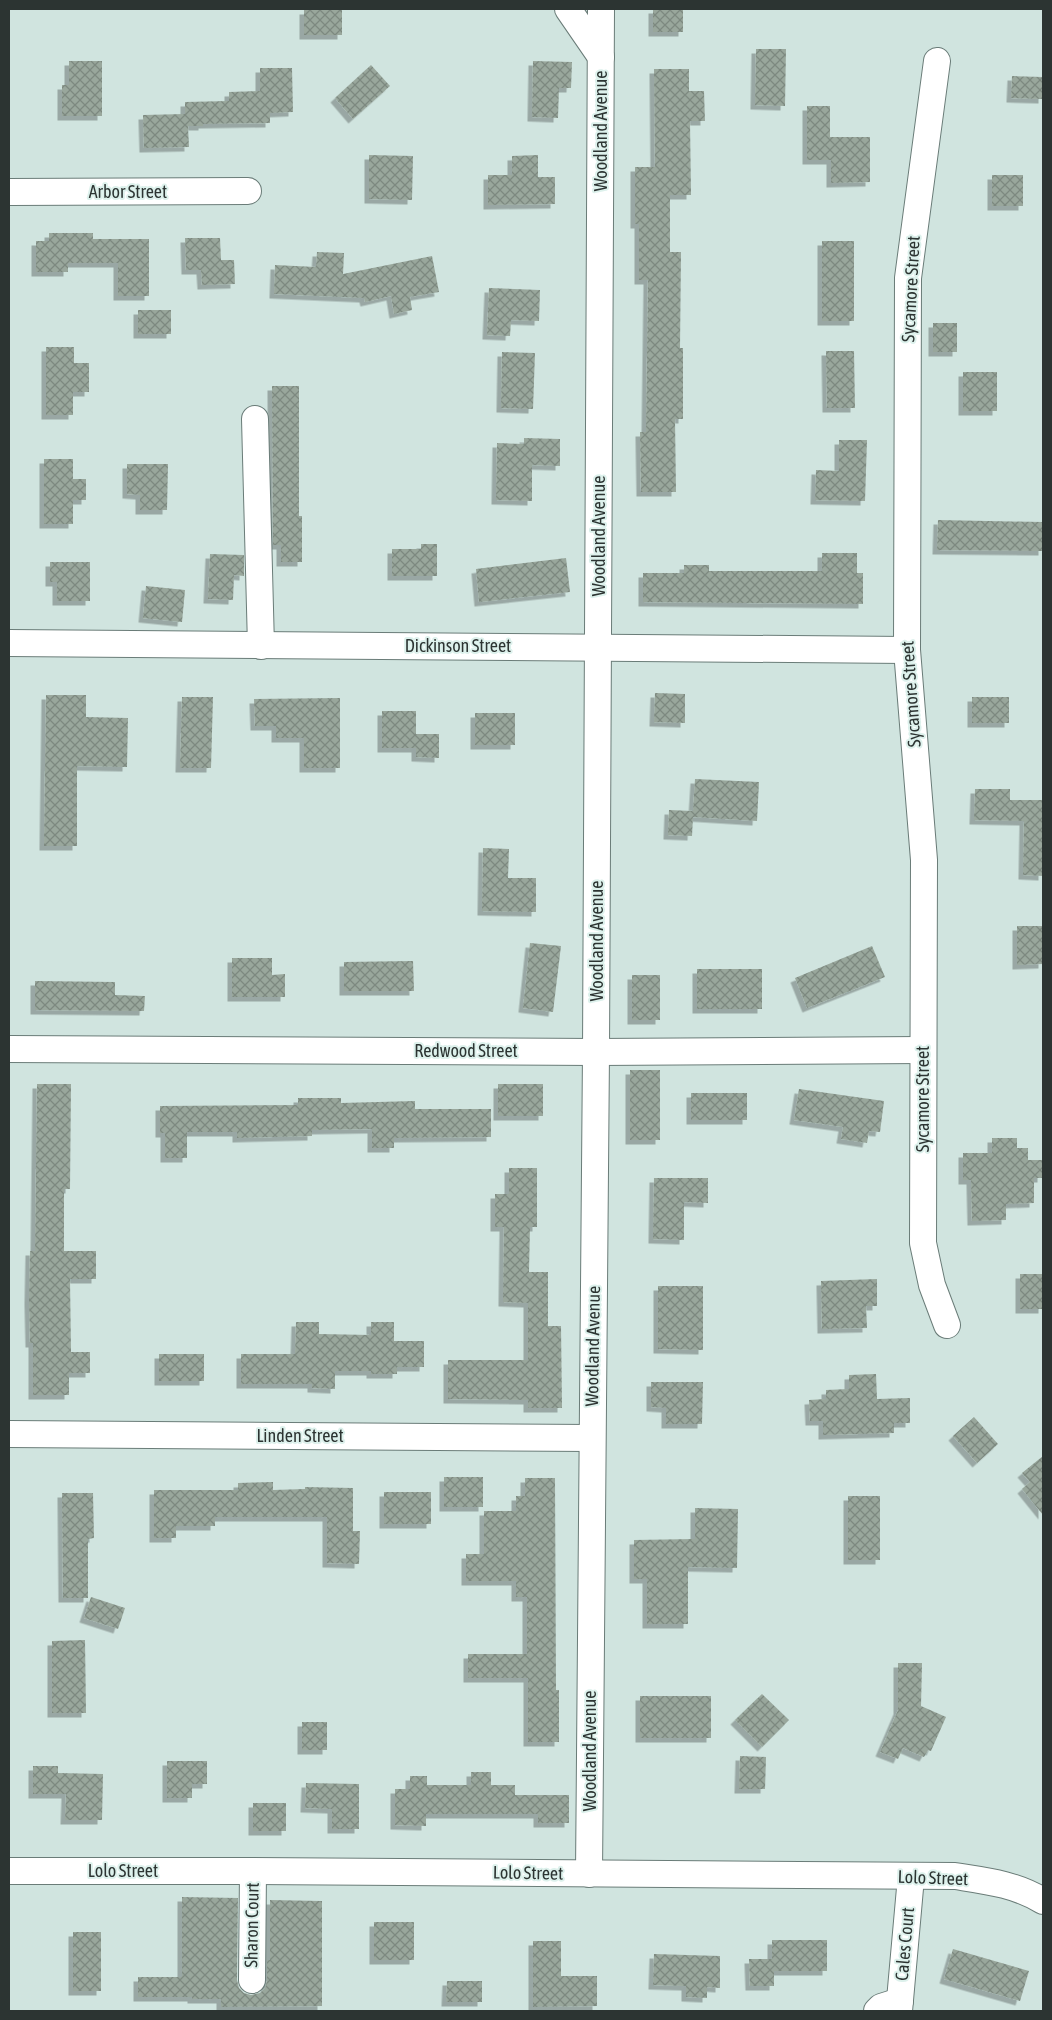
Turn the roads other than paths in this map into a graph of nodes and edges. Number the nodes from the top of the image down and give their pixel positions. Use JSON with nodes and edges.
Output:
{"nodes":[{"id":1,"x":568,"y":9,"type":"edge"},
{"id":2,"x":601,"y":9,"type":"edge"},
{"id":3,"x":601,"y":57,"type":"junction"},
{"id":4,"x":937,"y":61,"type":"dead end"},
{"id":5,"x":248,"y":191,"type":"dead end"},
{"id":6,"x":9,"y":192,"type":"edge"},
{"id":7,"x":255,"y":419,"type":"dead end"},
{"id":8,"x":9,"y":643,"type":"edge"},
{"id":9,"x":261,"y":646,"type":"junction"},
{"id":10,"x":599,"y":646,"type":"junction"},
{"id":11,"x":907,"y":650,"type":"junction"},
{"id":12,"x":9,"y":1049,"type":"edge"},
{"id":13,"x":923,"y":1050,"type":"junction"},
{"id":14,"x":596,"y":1052,"type":"junction"},
{"id":15,"x":947,"y":1325,"type":"dead end"},
{"id":16,"x":9,"y":1434,"type":"edge"},
{"id":17,"x":592,"y":1438,"type":"junction"},
{"id":18,"x":253,"y":1871,"type":"junction"},
{"id":19,"x":9,"y":1872,"type":"edge"},
{"id":20,"x":589,"y":1874,"type":"junction"},
{"id":21,"x":911,"y":1877,"type":"junction"},
{"id":22,"x":1043,"y":1901,"type":"edge"},
{"id":23,"x":252,"y":1980,"type":"dead end"},
{"id":24,"x":892,"y":2008,"type":"edge"}],
"edges":[{"from":1,"to":3,"type":"street"},
{"from":2,"to":3,"type":"street","name":"Woodland Avenue"},
{"from":3,"to":10,"type":"street","name":"Woodland Avenue"},
{"from":4,"to":11,"type":"street","name":"Sycamore Street"},
{"from":5,"to":6,"type":"street","name":"Arbor Street"},
{"from":7,"to":9,"type":"street"},
{"from":8,"to":9,"type":"street","name":"Dickinson Street"},
{"from":9,"to":10,"type":"street","name":"Dickinson Street"},
{"from":10,"to":11,"type":"street","name":"Dickinson Street"},
{"from":10,"to":14,"type":"street","name":"Woodland Avenue"},
{"from":11,"to":13,"type":"street","name":"Sycamore Street"},
{"from":12,"to":14,"type":"street","name":"Redwood Street"},
{"from":13,"to":14,"type":"street","name":"Redwood Street"},
{"from":13,"to":15,"type":"street","name":"Sycamore Street"},
{"from":14,"to":17,"type":"street","name":"Woodland Avenue"},
{"from":16,"to":17,"type":"street","name":"Linden Street"},
{"from":17,"to":20,"type":"street","name":"Woodland Avenue"},
{"from":18,"to":19,"type":"street","name":"Lolo Street"},
{"from":18,"to":20,"type":"street","name":"Lolo Street"},
{"from":18,"to":23,"type":"street","name":"Sharon Court"},
{"from":20,"to":21,"type":"street","name":"Lolo Street"},
{"from":21,"to":22,"type":"street","name":"Lolo Street"},
{"from":21,"to":24,"type":"street","name":"Cales Court"}]}
